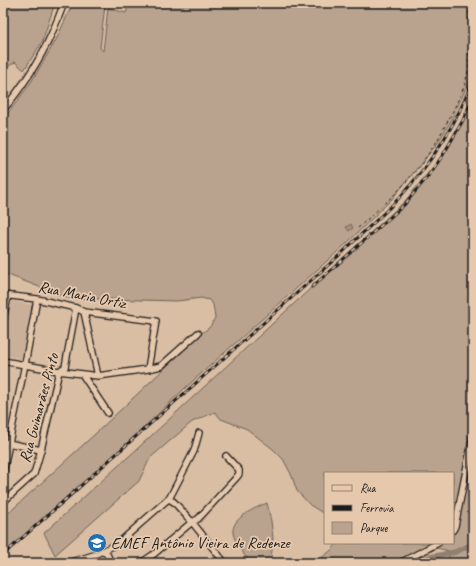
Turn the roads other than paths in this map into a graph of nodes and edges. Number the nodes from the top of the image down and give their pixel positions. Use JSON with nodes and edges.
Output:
{"nodes":[{"id":1,"x":64,"y":3,"type":"edge"},
{"id":2,"x":3,"y":110,"type":"edge"},
{"id":3,"x":5,"y":296,"type":"edge"},
{"id":4,"x":37,"y":299,"type":"junction"},
{"id":5,"x":76,"y":308,"type":"junction"},
{"id":6,"x":84,"y":312,"type":"junction"},
{"id":7,"x":3,"y":321,"type":"edge"},
{"id":8,"x":198,"y":334,"type":"dead end"},
{"id":9,"x":3,"y":360,"type":"edge"},
{"id":10,"x":25,"y":364,"type":"junction"},
{"id":11,"x":148,"y":369,"type":"junction"},
{"id":12,"x":59,"y":370,"type":"junction"},
{"id":13,"x":82,"y":374,"type":"junction"},
{"id":14,"x":98,"y":376,"type":"junction"},
{"id":15,"x":108,"y":413,"type":"dead end"},
{"id":16,"x":199,"y":433,"type":"dead end"},
{"id":17,"x":473,"y":436,"type":"edge"},
{"id":18,"x":3,"y":442,"type":"edge"},
{"id":19,"x":10,"y":443,"type":"junction"},
{"id":20,"x":41,"y":450,"type":"junction"},
{"id":21,"x":226,"y":456,"type":"dead end"},
{"id":22,"x":3,"y":473,"type":"edge"},
{"id":23,"x":169,"y":499,"type":"junction"},
{"id":24,"x":3,"y":502,"type":"edge"},
{"id":25,"x":192,"y":522,"type":"junction"},
{"id":26,"x":454,"y":528,"type":"edge"},
{"id":27,"x":436,"y":544,"type":"edge"},
{"id":28,"x":104,"y":550,"type":"junction"},
{"id":29,"x":68,"y":563,"type":"edge"},
{"id":30,"x":111,"y":563,"type":"edge"},
{"id":31,"x":141,"y":563,"type":"edge"},
{"id":32,"x":225,"y":563,"type":"edge"},
{"id":33,"x":400,"y":563,"type":"edge"}],
"edges":[{"from":1,"to":2,"type":"street"},
{"from":3,"to":4,"type":"street","name":"Rua Maria Ortiz"},
{"from":3,"to":7,"type":"street"},
{"from":4,"to":5,"type":"street","name":"Rua Maria Ortiz"},
{"from":4,"to":10,"type":"street"},
{"from":5,"to":6,"type":"street","name":"Rua Maria Ortiz"},
{"from":5,"to":12,"type":"street","name":"Rua Guimarães Pinto"},
{"from":6,"to":11,"type":"street","name":"Rua Maria Ortiz"},
{"from":6,"to":14,"type":"street"},
{"from":8,"to":11,"type":"street"},
{"from":9,"to":10,"type":"street"},
{"from":10,"to":12,"type":"street"},
{"from":10,"to":19,"type":"street"},
{"from":11,"to":14,"type":"street"},
{"from":12,"to":13,"type":"street"},
{"from":12,"to":20,"type":"street","name":"Rua Guimarães Pinto"},
{"from":13,"to":14,"type":"street"},
{"from":13,"to":15,"type":"street"},
{"from":16,"to":23,"type":"street"},
{"from":17,"to":26,"type":"street"},
{"from":18,"to":19,"type":"street"},
{"from":19,"to":20,"type":"street"},
{"from":19,"to":22,"type":"street"},
{"from":20,"to":24,"type":"street","name":"Rua Guimarães Pinto"},
{"from":21,"to":25,"type":"street"},
{"from":23,"to":25,"type":"street"},
{"from":23,"to":28,"type":"street"},
{"from":25,"to":31,"type":"street"},
{"from":25,"to":32,"type":"street"},
{"from":27,"to":33,"type":"street"},
{"from":28,"to":29,"type":"street"},
{"from":28,"to":30,"type":"street"}]}
